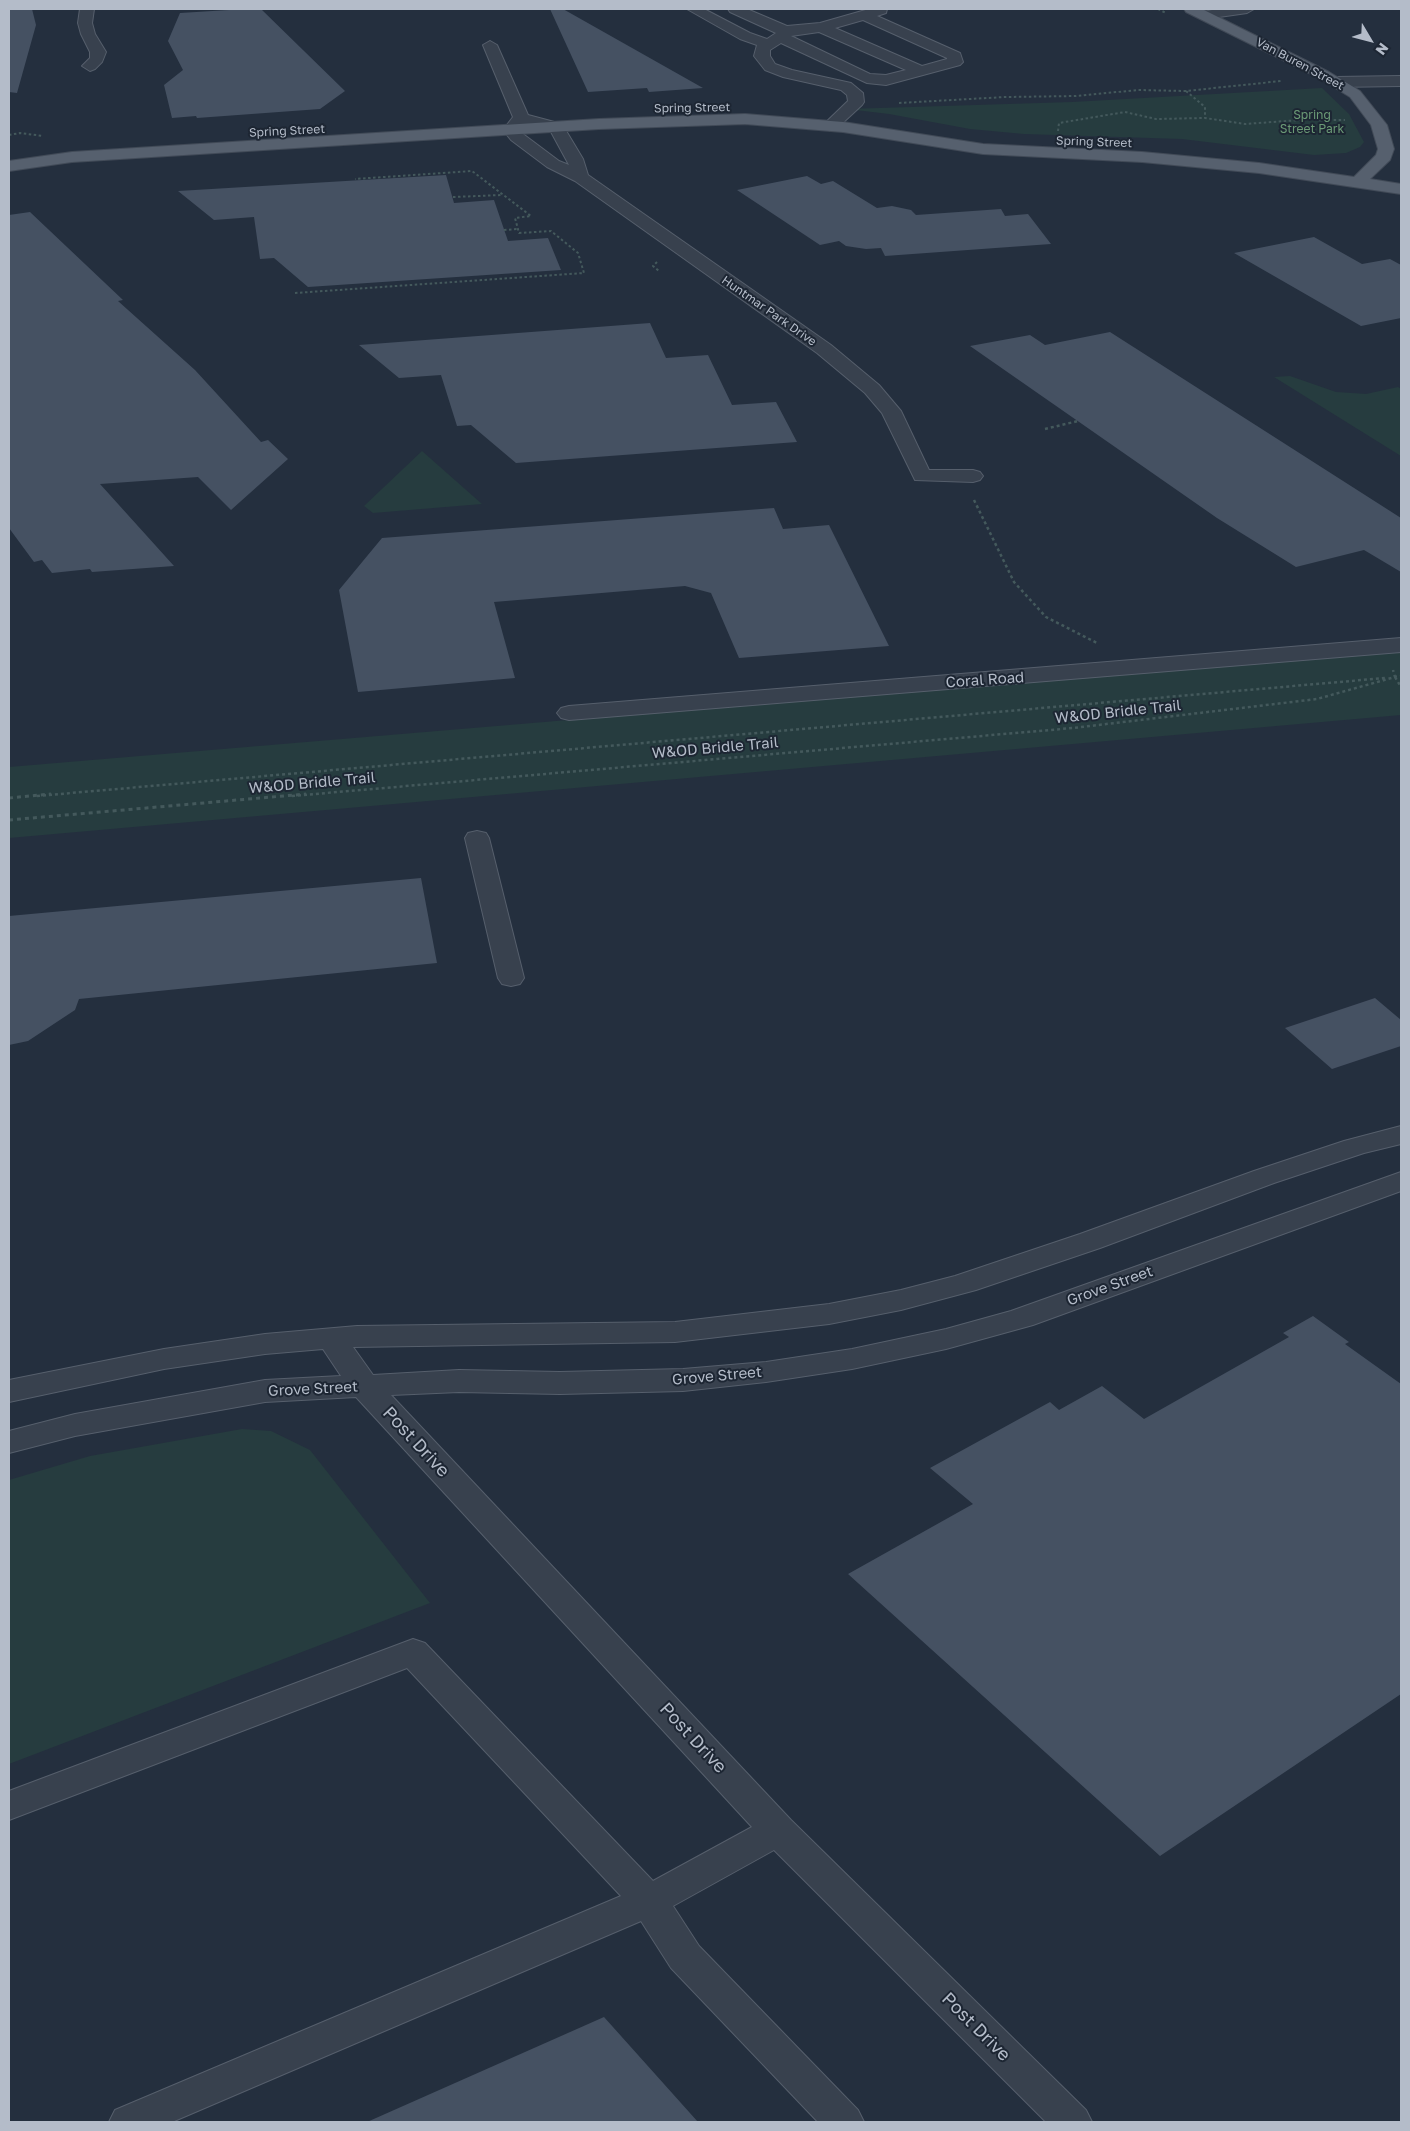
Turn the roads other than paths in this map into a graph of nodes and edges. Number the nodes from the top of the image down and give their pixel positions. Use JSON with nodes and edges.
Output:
{"nodes":[{"id":1,"x":87,"y":9,"type":"edge"},
{"id":2,"x":694,"y":9,"type":"edge"},
{"id":3,"x":735,"y":9,"type":"edge"},
{"id":4,"x":884,"y":9,"type":"edge"},
{"id":5,"x":1247,"y":9,"type":"edge"},
{"id":6,"x":1198,"y":12,"type":"edge"},
{"id":7,"x":864,"y":15,"type":"junction"},
{"id":8,"x":821,"y":27,"type":"junction"},
{"id":9,"x":784,"y":34,"type":"junction"},
{"id":10,"x":768,"y":44,"type":"junction"},
{"id":11,"x":490,"y":45,"type":"dead end"},
{"id":12,"x":90,"y":66,"type":"dead end"},
{"id":13,"x":920,"y":71,"type":"junction"},
{"id":14,"x":1401,"y":81,"type":"edge"},
{"id":15,"x":1336,"y":82,"type":"junction"},
{"id":16,"x":842,"y":114,"type":"junction"},
{"id":17,"x":516,"y":124,"type":"junction"},
{"id":18,"x":830,"y":126,"type":"junction"},
{"id":19,"x":556,"y":127,"type":"junction"},
{"id":20,"x":9,"y":152,"type":"edge"},
{"id":21,"x":1337,"y":164,"type":"dead end"},
{"id":22,"x":9,"y":166,"type":"edge"},
{"id":23,"x":1372,"y":168,"type":"junction"},
{"id":24,"x":1356,"y":173,"type":"junction"},
{"id":25,"x":1401,"y":174,"type":"edge"},
{"id":26,"x":581,"y":177,"type":"junction"},
{"id":27,"x":1401,"y":189,"type":"edge"},
{"id":28,"x":973,"y":476,"type":"dead end"},
{"id":29,"x":1401,"y":645,"type":"edge"},
{"id":30,"x":569,"y":713,"type":"dead end"},
{"id":31,"x":477,"y":838,"type":"dead end"},
{"id":32,"x":511,"y":978,"type":"dead end"},
{"id":33,"x":1401,"y":1135,"type":"edge"},
{"id":34,"x":1401,"y":1181,"type":"edge"},
{"id":35,"x":330,"y":1338,"type":"junction"},
{"id":36,"x":364,"y":1386,"type":"junction"},
{"id":37,"x":9,"y":1391,"type":"edge"},
{"id":38,"x":9,"y":1442,"type":"edge"},
{"id":39,"x":9,"y":1806,"type":"edge"},
{"id":40,"x":778,"y":1830,"type":"junction"},
{"id":41,"x":649,"y":1901,"type":"junction"},
{"id":42,"x":129,"y":2122,"type":"edge"},
{"id":43,"x":844,"y":2122,"type":"edge"},
{"id":44,"x":1072,"y":2122,"type":"edge"}],
"edges":[{"from":1,"to":12,"type":"street"},
{"from":2,"to":10,"type":"street"},
{"from":3,"to":9,"type":"street"},
{"from":4,"to":7,"type":"street"},
{"from":5,"to":6,"type":"street"},
{"from":6,"to":15,"type":"main road","name":"Van Buren Street"},
{"from":7,"to":8,"type":"street"},
{"from":7,"to":13,"type":"street"},
{"from":8,"to":9,"type":"street"},
{"from":8,"to":13,"type":"street"},
{"from":9,"to":10,"type":"street"},
{"from":9,"to":13,"type":"street"},
{"from":10,"to":16,"type":"street"},
{"from":11,"to":17,"type":"street"},
{"from":14,"to":15,"type":"street"},
{"from":15,"to":23,"type":"main road","name":"Van Buren Street"},
{"from":16,"to":17,"type":"main road","name":"Spring Street"},
{"from":16,"to":18,"type":"street"},
{"from":16,"to":21,"type":"main road","name":"Spring Street"},
{"from":17,"to":19,"type":"main road","name":"Spring Street"},
{"from":17,"to":20,"type":"main road","name":"Spring Street"},
{"from":17,"to":22,"type":"main road","name":"Spring Street"},
{"from":17,"to":26,"type":"street","name":"Huntmar Park Drive"},
{"from":18,"to":19,"type":"main road","name":"Spring Street"},
{"from":18,"to":24,"type":"main road","name":"Spring Street"},
{"from":19,"to":26,"type":"street"},
{"from":23,"to":24,"type":"main road","name":"Van Buren Street"},
{"from":23,"to":25,"type":"main road"},
{"from":24,"to":27,"type":"main road"},
{"from":26,"to":28,"type":"street","name":"Huntmar Park Drive"},
{"from":29,"to":30,"type":"street","name":"Coral Road"},
{"from":31,"to":32,"type":"street"},
{"from":33,"to":35,"type":"street"},
{"from":34,"to":36,"type":"street","name":"Grove Street"},
{"from":35,"to":36,"type":"street","name":"Post Drive"},
{"from":35,"to":37,"type":"street"},
{"from":36,"to":38,"type":"street","name":"Grove Street"},
{"from":36,"to":40,"type":"street","name":"Post Drive"},
{"from":39,"to":41,"type":"street"},
{"from":40,"to":41,"type":"street"},
{"from":40,"to":44,"type":"street","name":"Post Drive"},
{"from":41,"to":42,"type":"street"},
{"from":41,"to":43,"type":"street"}]}
